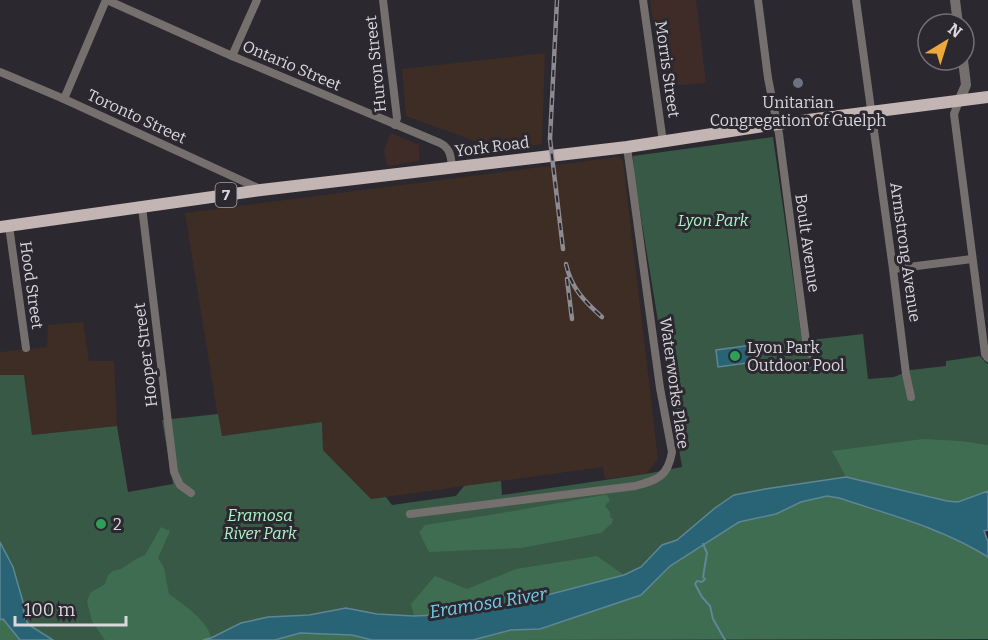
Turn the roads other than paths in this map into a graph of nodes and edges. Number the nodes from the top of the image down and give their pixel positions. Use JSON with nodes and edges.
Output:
{"nodes":[{"id":1,"x":106,"y":0,"type":"edge"},
{"id":2,"x":257,"y":0,"type":"edge"},
{"id":3,"x":383,"y":0,"type":"edge"},
{"id":4,"x":643,"y":0,"type":"edge"},
{"id":5,"x":758,"y":0,"type":"edge"},
{"id":6,"x":856,"y":0,"type":"edge"},
{"id":7,"x":232,"y":56,"type":"junction"},
{"id":8,"x":0,"y":72,"type":"edge"},
{"id":9,"x":964,"y":72,"type":"edge"},
{"id":10,"x":988,"y":97,"type":"edge"},
{"id":11,"x":64,"y":99,"type":"junction"},
{"id":12,"x":959,"y":101,"type":"junction"},
{"id":13,"x":872,"y":112,"type":"junction"},
{"id":14,"x":395,"y":124,"type":"junction"},
{"id":15,"x":777,"y":124,"type":"junction"},
{"id":16,"x":663,"y":142,"type":"junction"},
{"id":17,"x":627,"y":147,"type":"junction"},
{"id":18,"x":452,"y":167,"type":"junction"},
{"id":19,"x":261,"y":189,"type":"junction"},
{"id":20,"x":142,"y":207,"type":"junction"},
{"id":21,"x":4,"y":227,"type":"edge"},
{"id":22,"x":972,"y":259,"type":"junction"},
{"id":23,"x":893,"y":269,"type":"junction"},
{"id":24,"x":26,"y":348,"type":"dead end"},
{"id":25,"x":988,"y":358,"type":"edge"},
{"id":26,"x":818,"y":361,"type":"dead end"},
{"id":27,"x":911,"y":397,"type":"dead end"},
{"id":28,"x":191,"y":492,"type":"dead end"},
{"id":29,"x":410,"y":514,"type":"dead end"}],
"edges":[{"from":1,"to":7,"type":"street","name":"Ontario Street"},
{"from":1,"to":11,"type":"street"},
{"from":2,"to":7,"type":"street"},
{"from":3,"to":14,"type":"street","name":"Huron Street"},
{"from":4,"to":16,"type":"street","name":"Morris Street"},
{"from":5,"to":15,"type":"street","name":"Boult Avenue"},
{"from":6,"to":13,"type":"street","name":"Armstrong Avenue"},
{"from":7,"to":14,"type":"street","name":"Ontario Street"},
{"from":8,"to":11,"type":"street","name":"Toronto Street"},
{"from":9,"to":12,"type":"street"},
{"from":10,"to":12,"type":"main road","name":"York Road","number":"7"},
{"from":11,"to":19,"type":"street","name":"Toronto Street"},
{"from":12,"to":13,"type":"main road","name":"York Road","number":"7"},
{"from":12,"to":22,"type":"street"},
{"from":13,"to":15,"type":"main road","name":"York Road","number":"7"},
{"from":13,"to":23,"type":"street","name":"Armstrong Avenue"},
{"from":14,"to":18,"type":"street","name":"Ontario Street"},
{"from":15,"to":16,"type":"main road","name":"York Road","number":"7"},
{"from":15,"to":26,"type":"street","name":"Boult Avenue"},
{"from":16,"to":17,"type":"main road","name":"York Road","number":"7"},
{"from":17,"to":18,"type":"main road","name":"York Road","number":"7"},
{"from":17,"to":29,"type":"street","name":"Waterworks Place"},
{"from":18,"to":19,"type":"main road","name":"York Road","number":"7"},
{"from":19,"to":20,"type":"main road","name":"York Road","number":"7"},
{"from":20,"to":21,"type":"main road","name":"York Road","number":"7"},
{"from":20,"to":28,"type":"street","name":"Hooper Street"},
{"from":21,"to":24,"type":"street","name":"Hood Street"},
{"from":22,"to":23,"type":"street"},
{"from":22,"to":25,"type":"street"},
{"from":23,"to":27,"type":"street","name":"Armstrong Avenue"}]}
